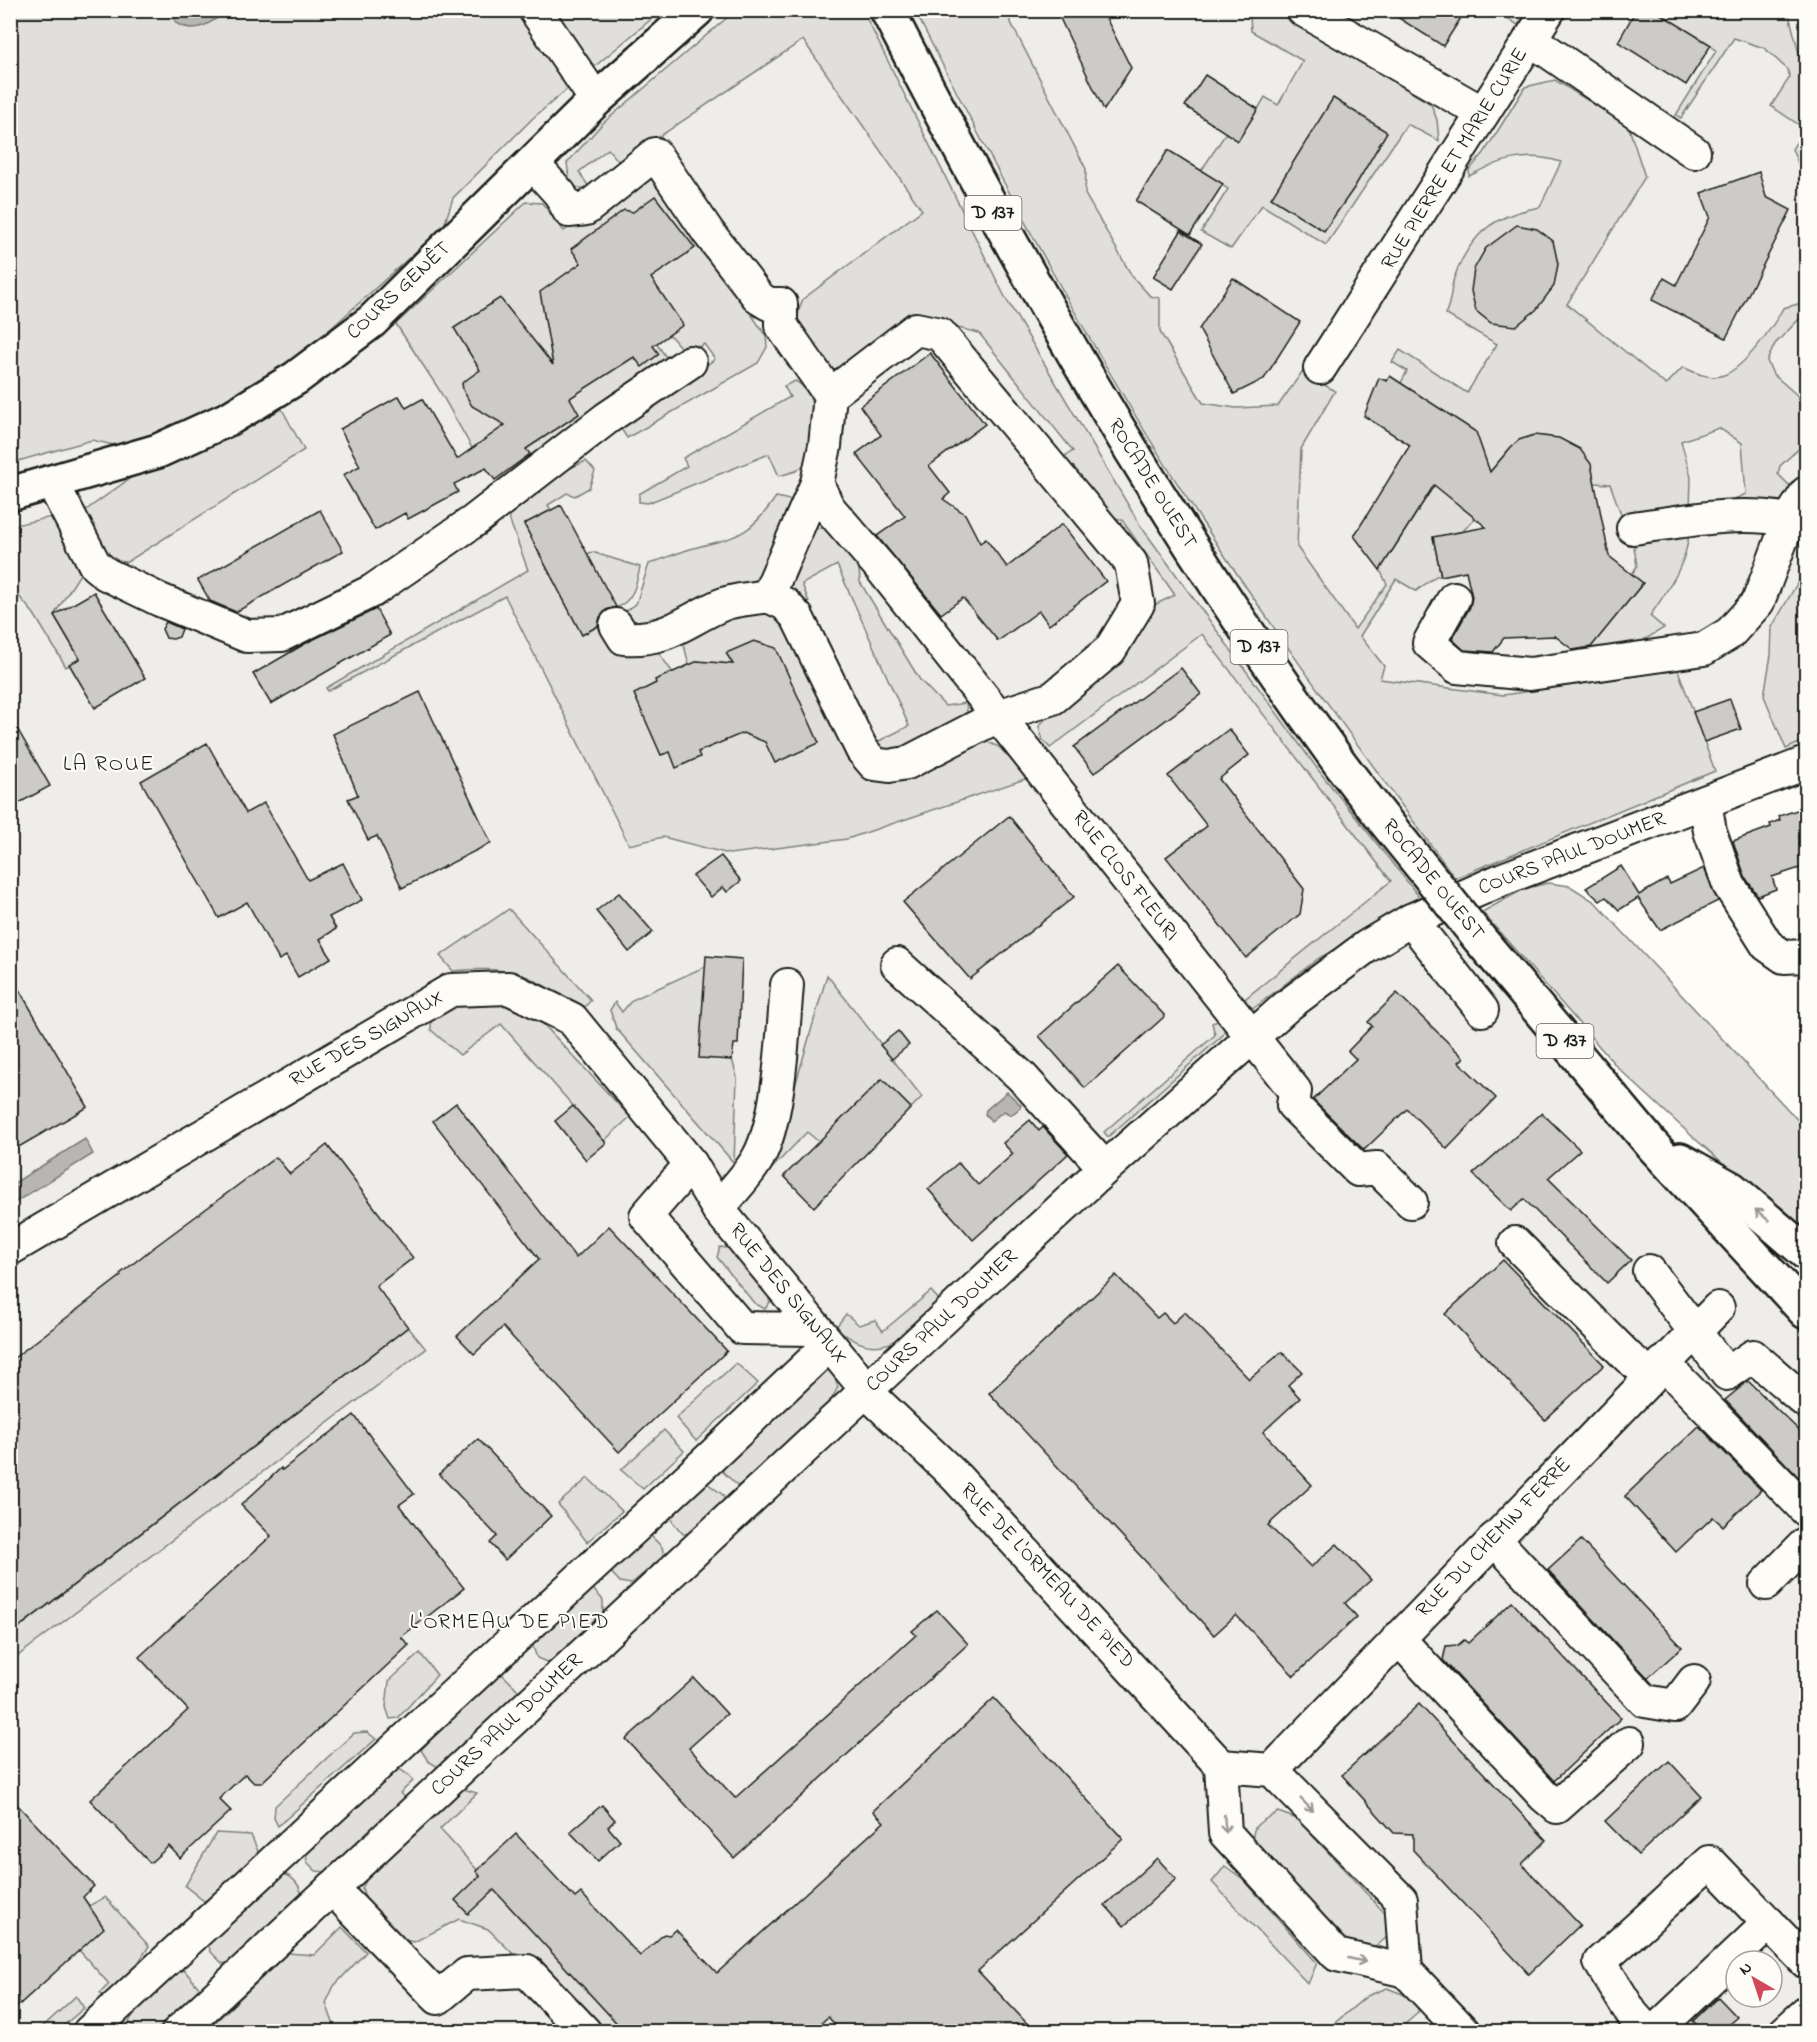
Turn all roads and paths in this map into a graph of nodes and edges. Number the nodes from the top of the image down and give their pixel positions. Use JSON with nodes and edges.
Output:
{"nodes":[{"id":1,"x":697,"y":10,"type":"edge"},
{"id":2,"x":887,"y":10,"type":"edge"},
{"id":3,"x":1303,"y":10,"type":"edge"},
{"id":4,"x":1549,"y":10,"type":"edge"},
{"id":5,"x":542,"y":13,"type":"edge"},
{"id":6,"x":1530,"y":39,"type":"junction"},
{"id":7,"x":596,"y":100,"type":"junction"},
{"id":8,"x":1483,"y":113,"type":"junction"},
{"id":9,"x":1694,"y":152,"type":"dead end"},
{"id":10,"x":532,"y":163,"type":"junction"},
{"id":11,"x":690,"y":362,"type":"dead end"},
{"id":12,"x":1320,"y":368,"type":"dead end"},
{"id":13,"x":830,"y":395,"type":"junction"},
{"id":14,"x":51,"y":482,"type":"junction"},
{"id":15,"x":817,"y":483,"type":"junction"},
{"id":16,"x":1806,"y":493,"type":"edge"},
{"id":17,"x":10,"y":494,"type":"edge"},
{"id":18,"x":1789,"y":520,"type":"junction"},
{"id":19,"x":1633,"y":528,"type":"dead end"},
{"id":20,"x":768,"y":596,"type":"junction"},
{"id":21,"x":1454,"y":598,"type":"dead end"},
{"id":22,"x":616,"y":625,"type":"dead end"},
{"id":23,"x":998,"y":716,"type":"junction"},
{"id":24,"x":1806,"y":764,"type":"edge"},
{"id":25,"x":1705,"y":802,"type":"junction"},
{"id":26,"x":1410,"y":920,"type":"junction"},
{"id":27,"x":1806,"y":956,"type":"edge"},
{"id":28,"x":897,"y":964,"type":"dead end"},
{"id":29,"x":787,"y":985,"type":"dead end"},
{"id":30,"x":1482,"y":1010,"type":"dead end"},
{"id":31,"x":1250,"y":1037,"type":"junction"},
{"id":32,"x":1652,"y":1144,"type":"junction"},
{"id":33,"x":691,"y":1164,"type":"junction"},
{"id":34,"x":1105,"y":1168,"type":"junction"},
{"id":35,"x":1411,"y":1202,"type":"dead end"},
{"id":36,"x":718,"y":1209,"type":"junction"},
{"id":37,"x":1515,"y":1243,"type":"dead end"},
{"id":38,"x":10,"y":1249,"type":"edge"},
{"id":39,"x":1806,"y":1253,"type":"edge"},
{"id":40,"x":1649,"y":1271,"type":"dead end"},
{"id":41,"x":1718,"y":1308,"type":"dead end"},
{"id":42,"x":1806,"y":1312,"type":"edge"},
{"id":43,"x":1693,"y":1332,"type":"junction"},
{"id":44,"x":822,"y":1337,"type":"junction"},
{"id":45,"x":1657,"y":1369,"type":"junction"},
{"id":46,"x":868,"y":1391,"type":"junction"},
{"id":47,"x":1806,"y":1402,"type":"edge"},
{"id":48,"x":1806,"y":1510,"type":"edge"},
{"id":49,"x":1494,"y":1539,"type":"junction"},
{"id":50,"x":1806,"y":1543,"type":"edge"},
{"id":51,"x":1766,"y":1584,"type":"dead end"},
{"id":52,"x":1398,"y":1638,"type":"junction"},
{"id":53,"x":1694,"y":1681,"type":"dead end"},
{"id":54,"x":1629,"y":1743,"type":"dead end"},
{"id":55,"x":1221,"y":1766,"type":"junction"},
{"id":56,"x":1272,"y":1770,"type":"junction"},
{"id":57,"x":332,"y":1888,"type":"junction"},
{"id":58,"x":1769,"y":1923,"type":"junction"},
{"id":59,"x":1806,"y":1962,"type":"edge"},
{"id":60,"x":1406,"y":1971,"type":"junction"},
{"id":61,"x":1806,"y":2013,"type":"edge"},
{"id":62,"x":1637,"y":2027,"type":"edge"},
{"id":63,"x":88,"y":2031,"type":"edge"},
{"id":64,"x":178,"y":2031,"type":"edge"},
{"id":65,"x":585,"y":2031,"type":"edge"},
{"id":66,"x":1464,"y":2031,"type":"edge"},
{"id":67,"x":1785,"y":2031,"type":"edge"}],
"edges":[{"from":1,"to":7,"type":"main road","name":"COURS GENÊT"},
{"from":2,"to":32,"type":"main road","name":"ROCADE OUEST","number":"D 137","bridge":true},
{"from":3,"to":8,"type":"street"},
{"from":4,"to":6,"type":"street","name":"RUE PIERRE ET MARIE CURIE"},
{"from":5,"to":7,"type":"street"},
{"from":6,"to":8,"type":"street","name":"RUE PIERRE ET MARIE CURIE"},
{"from":6,"to":9,"type":"street"},
{"from":7,"to":10,"type":"main road","name":"COURS GENÊT"},
{"from":8,"to":12,"type":"street","name":"RUE PIERRE ET MARIE CURIE"},
{"from":10,"to":13,"type":"street"},
{"from":10,"to":14,"type":"main road","name":"COURS GENÊT"},
{"from":11,"to":14,"type":"street"},
{"from":13,"to":15,"type":"street"},
{"from":13,"to":23,"type":"street"},
{"from":14,"to":17,"type":"main road","name":"COURS GENÊT"},
{"from":15,"to":20,"type":"street"},
{"from":15,"to":23,"type":"street","name":"RUE CLOS FLEURI"},
{"from":16,"to":18,"type":"street"},
{"from":18,"to":19,"type":"street"},
{"from":18,"to":21,"type":"street"},
{"from":20,"to":22,"type":"street"},
{"from":20,"to":23,"type":"street"},
{"from":23,"to":31,"type":"street","name":"RUE CLOS FLEURI"},
{"from":24,"to":25,"type":"street","name":"COURS PAUL DOUMER"},
{"from":25,"to":26,"type":"street","name":"COURS PAUL DOUMER"},
{"from":25,"to":27,"type":"street"},
{"from":26,"to":30,"type":"street"},
{"from":26,"to":31,"type":"street","name":"COURS PAUL DOUMER"},
{"from":28,"to":34,"type":"street"},
{"from":29,"to":36,"type":"street"},
{"from":31,"to":34,"type":"street","name":"COURS PAUL DOUMER"},
{"from":31,"to":35,"type":"street","name":"RUE CLOS FLEURI"},
{"from":39,"to":32,"type":"main road","number":"D 137","one_way":true},
{"from":32,"to":42,"type":"main road","name":"ROCADE OUEST","number":"D 137"},
{"from":33,"to":36,"type":"street","name":"RUE DES SIGNAUX"},
{"from":33,"to":38,"type":"street","name":"RUE DES SIGNAUX"},
{"from":33,"to":44,"type":"street"},
{"from":34,"to":46,"type":"street","name":"COURS PAUL DOUMER"},
{"from":36,"to":44,"type":"street","name":"RUE DES SIGNAUX"},
{"from":37,"to":45,"type":"street"},
{"from":40,"to":43,"type":"street"},
{"from":41,"to":43,"type":"street","name":"RUE DU CHEMIN FERRÉ"},
{"from":43,"to":45,"type":"street","name":"RUE DU CHEMIN FERRÉ"},
{"from":43,"to":47,"type":"street"},
{"from":44,"to":46,"type":"street","name":"RUE DES SIGNAUX"},
{"from":44,"to":63,"type":"street"},
{"from":45,"to":48,"type":"street"},
{"from":45,"to":49,"type":"street","name":"RUE DU CHEMIN FERRÉ"},
{"from":46,"to":55,"type":"street","name":"RUE DE L'ORMEAU DE PIED"},
{"from":46,"to":57,"type":"street","name":"COURS PAUL DOUMER"},
{"from":49,"to":52,"type":"street","name":"RUE DU CHEMIN FERRÉ"},
{"from":49,"to":53,"type":"street"},
{"from":50,"to":51,"type":"street"},
{"from":52,"to":54,"type":"street"},
{"from":52,"to":56,"type":"street","name":"RUE DU CHEMIN FERRÉ"},
{"from":55,"to":56,"type":"street"},
{"from":55,"to":60,"type":"street","one_way":true},
{"from":56,"to":60,"type":"street","one_way":true},
{"from":57,"to":64,"type":"street","name":"COURS PAUL DOUMER"},
{"from":57,"to":65,"type":"street"},
{"from":58,"to":59,"type":"street"},
{"from":58,"to":62,"type":"street"},
{"from":58,"to":62,"type":"street"},
{"from":60,"to":66,"type":"street"},
{"from":61,"to":67,"type":"street"}]}
